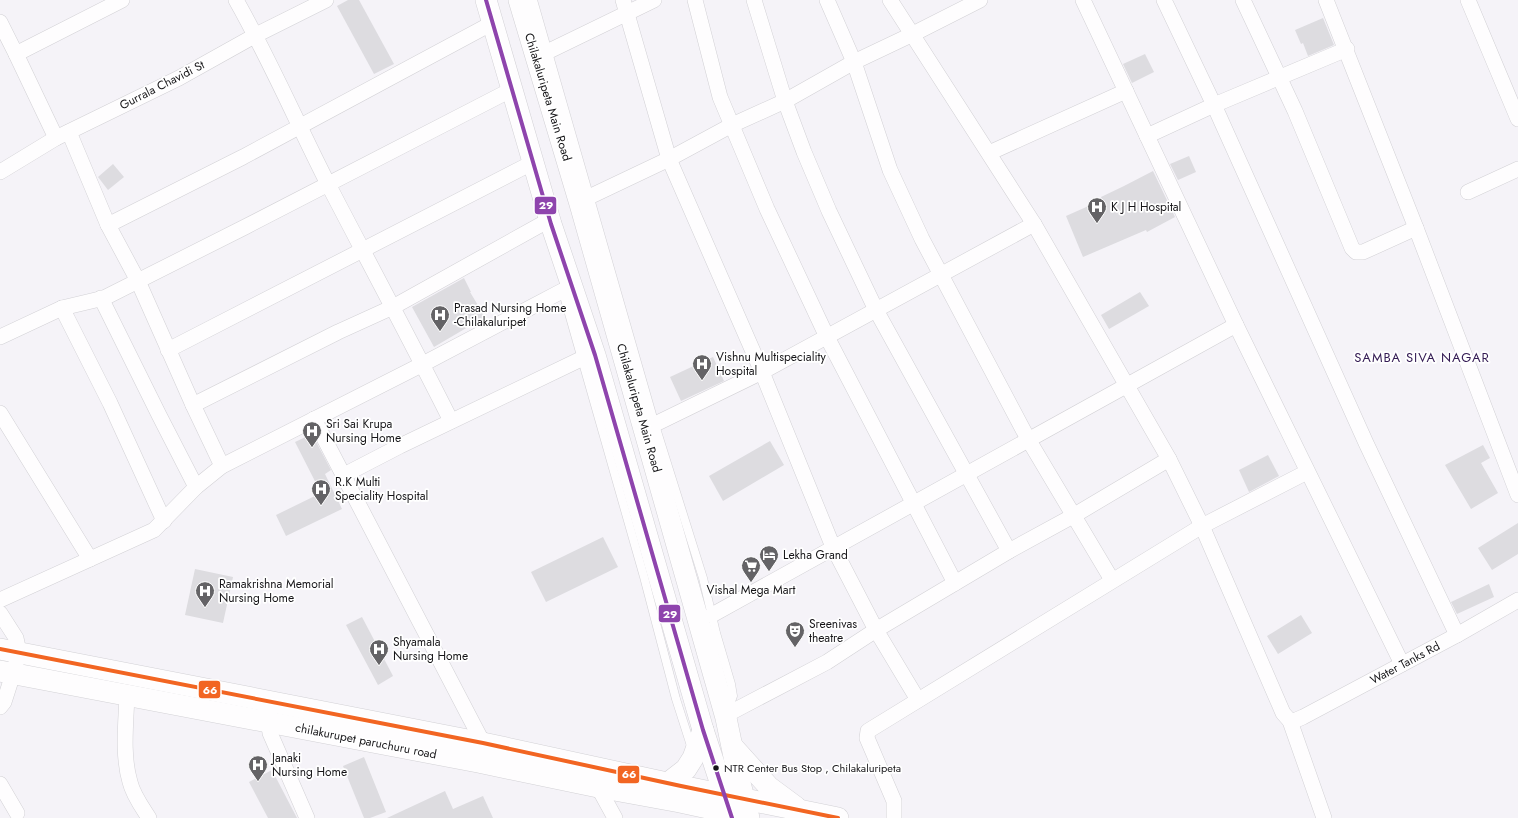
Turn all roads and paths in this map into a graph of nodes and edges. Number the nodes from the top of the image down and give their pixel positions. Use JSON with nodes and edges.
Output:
{"nodes":[{"id":1,"x":122,"y":0,"type":"edge"},
{"id":2,"x":236,"y":0,"type":"edge"},
{"id":3,"x":326,"y":0,"type":"edge"},
{"id":4,"x":519,"y":0,"type":"edge"},
{"id":5,"x":533,"y":0,"type":"edge"},
{"id":6,"x":654,"y":0,"type":"edge"},
{"id":7,"x":695,"y":0,"type":"edge"},
{"id":8,"x":754,"y":0,"type":"edge"},
{"id":9,"x":827,"y":0,"type":"edge"},
{"id":10,"x":890,"y":0,"type":"edge"},
{"id":11,"x":980,"y":0,"type":"edge"},
{"id":12,"x":1084,"y":0,"type":"edge"},
{"id":13,"x":1164,"y":0,"type":"edge"},
{"id":14,"x":1243,"y":0,"type":"edge"},
{"id":15,"x":1326,"y":0,"type":"edge"},
{"id":16,"x":1468,"y":0,"type":"edge"},
{"id":17,"x":964,"y":4,"type":"edge"},
{"id":18,"x":625,"y":7,"type":"edge"},
{"id":19,"x":485,"y":20,"type":"edge"},
{"id":20,"x":0,"y":22,"type":"edge"},
{"id":21,"x":913,"y":34,"type":"junction"},
{"id":22,"x":256,"y":35,"type":"junction"},
{"id":23,"x":1347,"y":49,"type":"junction"},
{"id":24,"x":548,"y":52,"type":"junction"},
{"id":25,"x":16,"y":54,"type":"junction"},
{"id":26,"x":854,"y":62,"type":"junction"},
{"id":27,"x":1280,"y":77,"type":"junction"},
{"id":28,"x":1126,"y":91,"type":"junction"},
{"id":29,"x":503,"y":93,"type":"dead end"},
{"id":30,"x":785,"y":101,"type":"junction"},
{"id":31,"x":1214,"y":105,"type":"junction"},
{"id":32,"x":1518,"y":119,"type":"edge"},
{"id":33,"x":732,"y":125,"type":"junction"},
{"id":34,"x":300,"y":127,"type":"junction"},
{"id":35,"x":62,"y":135,"type":"junction"},
{"id":36,"x":1147,"y":136,"type":"junction"},
{"id":37,"x":519,"y":144,"type":"dead end"},
{"id":38,"x":989,"y":153,"type":"junction"},
{"id":39,"x":669,"y":159,"type":"junction"},
{"id":40,"x":526,"y":166,"type":"junction"},
{"id":41,"x":1517,"y":171,"type":"edge"},
{"id":42,"x":0,"y":172,"type":"edge"},
{"id":43,"x":329,"y":184,"type":"junction"},
{"id":44,"x":1468,"y":192,"type":"dead end"},
{"id":45,"x":589,"y":197,"type":"junction"},
{"id":46,"x":108,"y":224,"type":"junction"},
{"id":47,"x":1034,"y":224,"type":"junction"},
{"id":48,"x":543,"y":228,"type":"joint"},
{"id":49,"x":1416,"y":228,"type":"junction"},
{"id":50,"x":363,"y":250,"type":"junction"},
{"id":51,"x":940,"y":275,"type":"junction"},
{"id":52,"x":138,"y":281,"type":"junction"},
{"id":53,"x":561,"y":287,"type":"joint"},
{"id":54,"x":101,"y":298,"type":"junction"},
{"id":55,"x":392,"y":307,"type":"junction"},
{"id":56,"x":62,"y":308,"type":"junction"},
{"id":57,"x":876,"y":310,"type":"junction"},
{"id":58,"x":1236,"y":325,"type":"junction"},
{"id":59,"x":0,"y":337,"type":"edge"},
{"id":60,"x":827,"y":337,"type":"junction"},
{"id":61,"x":168,"y":350,"type":"junction"},
{"id":62,"x":581,"y":359,"type":"junction"},
{"id":63,"x":423,"y":364,"type":"junction"},
{"id":64,"x":762,"y":372,"type":"junction"},
{"id":65,"x":1127,"y":385,"type":"junction"},
{"id":66,"x":192,"y":405,"type":"junction"},
{"id":67,"x":0,"y":412,"type":"edge"},
{"id":68,"x":314,"y":419,"type":"junction"},
{"id":69,"x":451,"y":421,"type":"junction"},
{"id":70,"x":650,"y":427,"type":"junction"},
{"id":71,"x":1028,"y":439,"type":"junction"},
{"id":72,"x":1169,"y":459,"type":"junction"},
{"id":73,"x":222,"y":466,"type":"junction"},
{"id":74,"x":1307,"y":472,"type":"junction"},
{"id":75,"x":966,"y":473,"type":"junction"},
{"id":76,"x":344,"y":475,"type":"junction"},
{"id":77,"x":196,"y":487,"type":"junction"},
{"id":78,"x":1518,"y":496,"type":"edge"},
{"id":79,"x":914,"y":502,"type":"junction"},
{"id":80,"x":1073,"y":516,"type":"junction"},
{"id":81,"x":164,"y":521,"type":"junction"},
{"id":82,"x":1202,"y":526,"type":"junction"},
{"id":83,"x":833,"y":547,"type":"junction"},
{"id":84,"x":1008,"y":551,"type":"junction"},
{"id":85,"x":90,"y":559,"type":"junction"},
{"id":86,"x":1112,"y":580,"type":"junction"},
{"id":87,"x":955,"y":583,"type":"junction"},
{"id":88,"x":0,"y":600,"type":"edge"},
{"id":89,"x":1518,"y":600,"type":"edge"},
{"id":90,"x":0,"y":613,"type":"edge"},
{"id":91,"x":712,"y":615,"type":"junction"},
{"id":92,"x":876,"y":630,"type":"junction"},
{"id":93,"x":1457,"y":634,"type":"junction"},
{"id":94,"x":10,"y":650,"type":"edge"},
{"id":95,"x":1402,"y":664,"type":"junction"},
{"id":96,"x":7,"y":673,"type":"edge"},
{"id":97,"x":127,"y":695,"type":"junction"},
{"id":98,"x":266,"y":700,"type":"junction"},
{"id":99,"x":918,"y":700,"type":"junction"},
{"id":100,"x":0,"y":707,"type":"edge"},
{"id":101,"x":726,"y":717,"type":"junction"},
{"id":102,"x":1290,"y":721,"type":"junction"},
{"id":103,"x":268,"y":722,"type":"junction"},
{"id":104,"x":703,"y":730,"type":"junction"},
{"id":105,"x":733,"y":747,"type":"junction"},
{"id":106,"x":481,"y":753,"type":"junction"},
{"id":107,"x":694,"y":755,"type":"junction"},
{"id":108,"x":668,"y":783,"type":"junction"},
{"id":109,"x":0,"y":784,"type":"edge"},
{"id":110,"x":598,"y":788,"type":"junction"},
{"id":111,"x":738,"y":809,"type":"edge"},
{"id":112,"x":802,"y":811,"type":"junction"},
{"id":113,"x":16,"y":814,"type":"dead end"},
{"id":114,"x":704,"y":814,"type":"edge"},
{"id":115,"x":149,"y":818,"type":"edge"},
{"id":116,"x":307,"y":818,"type":"edge"},
{"id":117,"x":615,"y":818,"type":"edge"},
{"id":118,"x":769,"y":818,"type":"edge"},
{"id":119,"x":838,"y":818,"type":"edge"},
{"id":120,"x":894,"y":818,"type":"edge"},
{"id":121,"x":1324,"y":818,"type":"edge"}],
"edges":[{"from":1,"to":25,"type":"street"},
{"from":2,"to":22,"type":"street"},
{"from":3,"to":22,"type":"street","name":"Gurrala Chavidi St"},
{"from":4,"to":70,"type":"main road","name":"Chilakaluripeta Main Road"},
{"from":5,"to":24,"type":"lane"},
{"from":6,"to":18,"type":"street"},
{"from":7,"to":33,"type":"street"},
{"from":8,"to":30,"type":"street"},
{"from":9,"to":26,"type":"street"},
{"from":10,"to":21,"type":"street"},
{"from":11,"to":17,"type":"street"},
{"from":12,"to":28,"type":"street"},
{"from":13,"to":31,"type":"street"},
{"from":14,"to":27,"type":"street"},
{"from":15,"to":23,"type":"street"},
{"from":16,"to":32,"type":"street"},
{"from":17,"to":21,"type":"street"},
{"from":18,"to":24,"type":"street"},
{"from":18,"to":39,"type":"street"},
{"from":19,"to":34,"type":"street"},
{"from":19,"to":104,"type":"main road"},
{"from":20,"to":25,"type":"street"},
{"from":21,"to":26,"type":"street"},
{"from":21,"to":38,"type":"street"},
{"from":22,"to":34,"type":"street"},
{"from":22,"to":35,"type":"street","name":"Gurrala Chavidi St"},
{"from":23,"to":27,"type":"street"},
{"from":23,"to":49,"type":"street"},
{"from":24,"to":45,"type":"lane"},
{"from":25,"to":35,"type":"street"},
{"from":26,"to":30,"type":"street"},
{"from":26,"to":51,"type":"street"},
{"from":27,"to":31,"type":"street"},
{"from":27,"to":49,"type":"street"},
{"from":28,"to":36,"type":"street"},
{"from":28,"to":38,"type":"street"},
{"from":29,"to":43,"type":"street"},
{"from":30,"to":33,"type":"street"},
{"from":30,"to":57,"type":"street"},
{"from":31,"to":36,"type":"street"},
{"from":31,"to":93,"type":"street"},
{"from":33,"to":39,"type":"street"},
{"from":33,"to":60,"type":"street"},
{"from":34,"to":43,"type":"street"},
{"from":34,"to":46,"type":"street"},
{"from":35,"to":42,"type":"street","name":"Gurrala Chavidi St"},
{"from":35,"to":46,"type":"street"},
{"from":36,"to":58,"type":"street"},
{"from":37,"to":40,"type":"lane"},
{"from":38,"to":47,"type":"street"},
{"from":39,"to":45,"type":"street"},
{"from":39,"to":64,"type":"street"},
{"from":40,"to":48,"type":"lane"},
{"from":40,"to":50,"type":"street"},
{"from":41,"to":44,"type":"street"},
{"from":43,"to":50,"type":"street"},
{"from":43,"to":52,"type":"street"},
{"from":45,"to":70,"type":"lane"},
{"from":46,"to":52,"type":"street"},
{"from":47,"to":51,"type":"street"},
{"from":47,"to":65,"type":"street"},
{"from":48,"to":55,"type":"street"},
{"from":49,"to":78,"type":"street"},
{"from":50,"to":55,"type":"street"},
{"from":50,"to":61,"type":"street"},
{"from":51,"to":57,"type":"street"},
{"from":51,"to":71,"type":"street"},
{"from":52,"to":54,"type":"street"},
{"from":52,"to":61,"type":"street"},
{"from":53,"to":62,"type":"lane"},
{"from":53,"to":63,"type":"street"},
{"from":54,"to":56,"type":"street"},
{"from":54,"to":77,"type":"street"},
{"from":55,"to":63,"type":"street"},
{"from":55,"to":66,"type":"street"},
{"from":56,"to":59,"type":"street"},
{"from":56,"to":81,"type":"street"},
{"from":57,"to":60,"type":"street"},
{"from":57,"to":75,"type":"street"},
{"from":58,"to":65,"type":"street"},
{"from":58,"to":74,"type":"street"},
{"from":60,"to":64,"type":"street"},
{"from":60,"to":79,"type":"street"},
{"from":61,"to":66,"type":"street"},
{"from":62,"to":69,"type":"street"},
{"from":62,"to":107,"type":"lane"},
{"from":63,"to":68,"type":"street"},
{"from":63,"to":69,"type":"street"},
{"from":64,"to":70,"type":"street"},
{"from":64,"to":83,"type":"street"},
{"from":65,"to":71,"type":"street"},
{"from":65,"to":72,"type":"street"},
{"from":66,"to":73,"type":"street"},
{"from":67,"to":85,"type":"street"},
{"from":68,"to":73,"type":"street"},
{"from":68,"to":76,"type":"street"},
{"from":69,"to":76,"type":"street"},
{"from":70,"to":91,"type":"lane"},
{"from":70,"to":101,"type":"main road","name":"Chilakaluripeta Main Road"},
{"from":71,"to":75,"type":"street"},
{"from":71,"to":80,"type":"street"},
{"from":72,"to":80,"type":"street"},
{"from":72,"to":82,"type":"street"},
{"from":73,"to":77,"type":"street"},
{"from":74,"to":82,"type":"street"},
{"from":74,"to":95,"type":"street"},
{"from":75,"to":79,"type":"street"},
{"from":75,"to":84,"type":"street"},
{"from":76,"to":106,"type":"street"},
{"from":77,"to":81,"type":"street"},
{"from":79,"to":83,"type":"street"},
{"from":79,"to":87,"type":"street"},
{"from":80,"to":84,"type":"street"},
{"from":80,"to":86,"type":"street"},
{"from":81,"to":85,"type":"street"},
{"from":82,"to":86,"type":"street"},
{"from":82,"to":102,"type":"street"},
{"from":83,"to":91,"type":"street"},
{"from":83,"to":92,"type":"street"},
{"from":84,"to":87,"type":"street"},
{"from":85,"to":88,"type":"street"},
{"from":86,"to":99,"type":"street"},
{"from":87,"to":92,"type":"street"},
{"from":89,"to":93,"type":"street","name":"Water Tanks Rd"},
{"from":90,"to":94,"type":"street"},
{"from":91,"to":101,"type":"lane"},
{"from":92,"to":99,"type":"street"},
{"from":92,"to":101,"type":"street"},
{"from":93,"to":95,"type":"street","name":"Water Tanks Rd"},
{"from":94,"to":96,"type":"street"},
{"from":94,"to":98,"type":"main road","name":"chilakurupet paruchuru road"},
{"from":95,"to":102,"type":"street","name":"Water Tanks Rd"},
{"from":96,"to":97,"type":"main road","name":"chilakurupet paruchuru road"},
{"from":96,"to":100,"type":"street"},
{"from":97,"to":103,"type":"main road","name":"chilakurupet paruchuru road"},
{"from":97,"to":115,"type":"street"},
{"from":98,"to":103,"type":"street"},
{"from":98,"to":106,"type":"main road","name":"chilakurupet paruchuru road"},
{"from":99,"to":120,"type":"street"},
{"from":101,"to":105,"type":"main road","name":"Chilakaluripeta Main Road"},
{"from":102,"to":121,"type":"street"},
{"from":103,"to":106,"type":"main road","name":"chilakurupet paruchuru road"},
{"from":103,"to":116,"type":"street"},
{"from":104,"to":107,"type":"main road"},
{"from":104,"to":111,"type":"main road"},
{"from":105,"to":111,"type":"main road","name":"Chilakaluripeta Main Road"},
{"from":105,"to":112,"type":"main road"},
{"from":106,"to":108,"type":"main road","name":"chilakurupet paruchuru road"},
{"from":106,"to":110,"type":"main road","name":"chilakurupet paruchuru road"},
{"from":107,"to":108,"type":"main road"},
{"from":108,"to":111,"type":"main road","name":"chilakurupet paruchuru road"},
{"from":109,"to":113,"type":"street"},
{"from":110,"to":114,"type":"main road","name":"chilakurupet paruchuru road"},
{"from":110,"to":117,"type":"street"},
{"from":111,"to":112,"type":"main road"},
{"from":111,"to":114,"type":"main road","name":"chilakurupet paruchuru road"},
{"from":111,"to":118,"type":"main road"},
{"from":112,"to":119,"type":"main road"}]}
